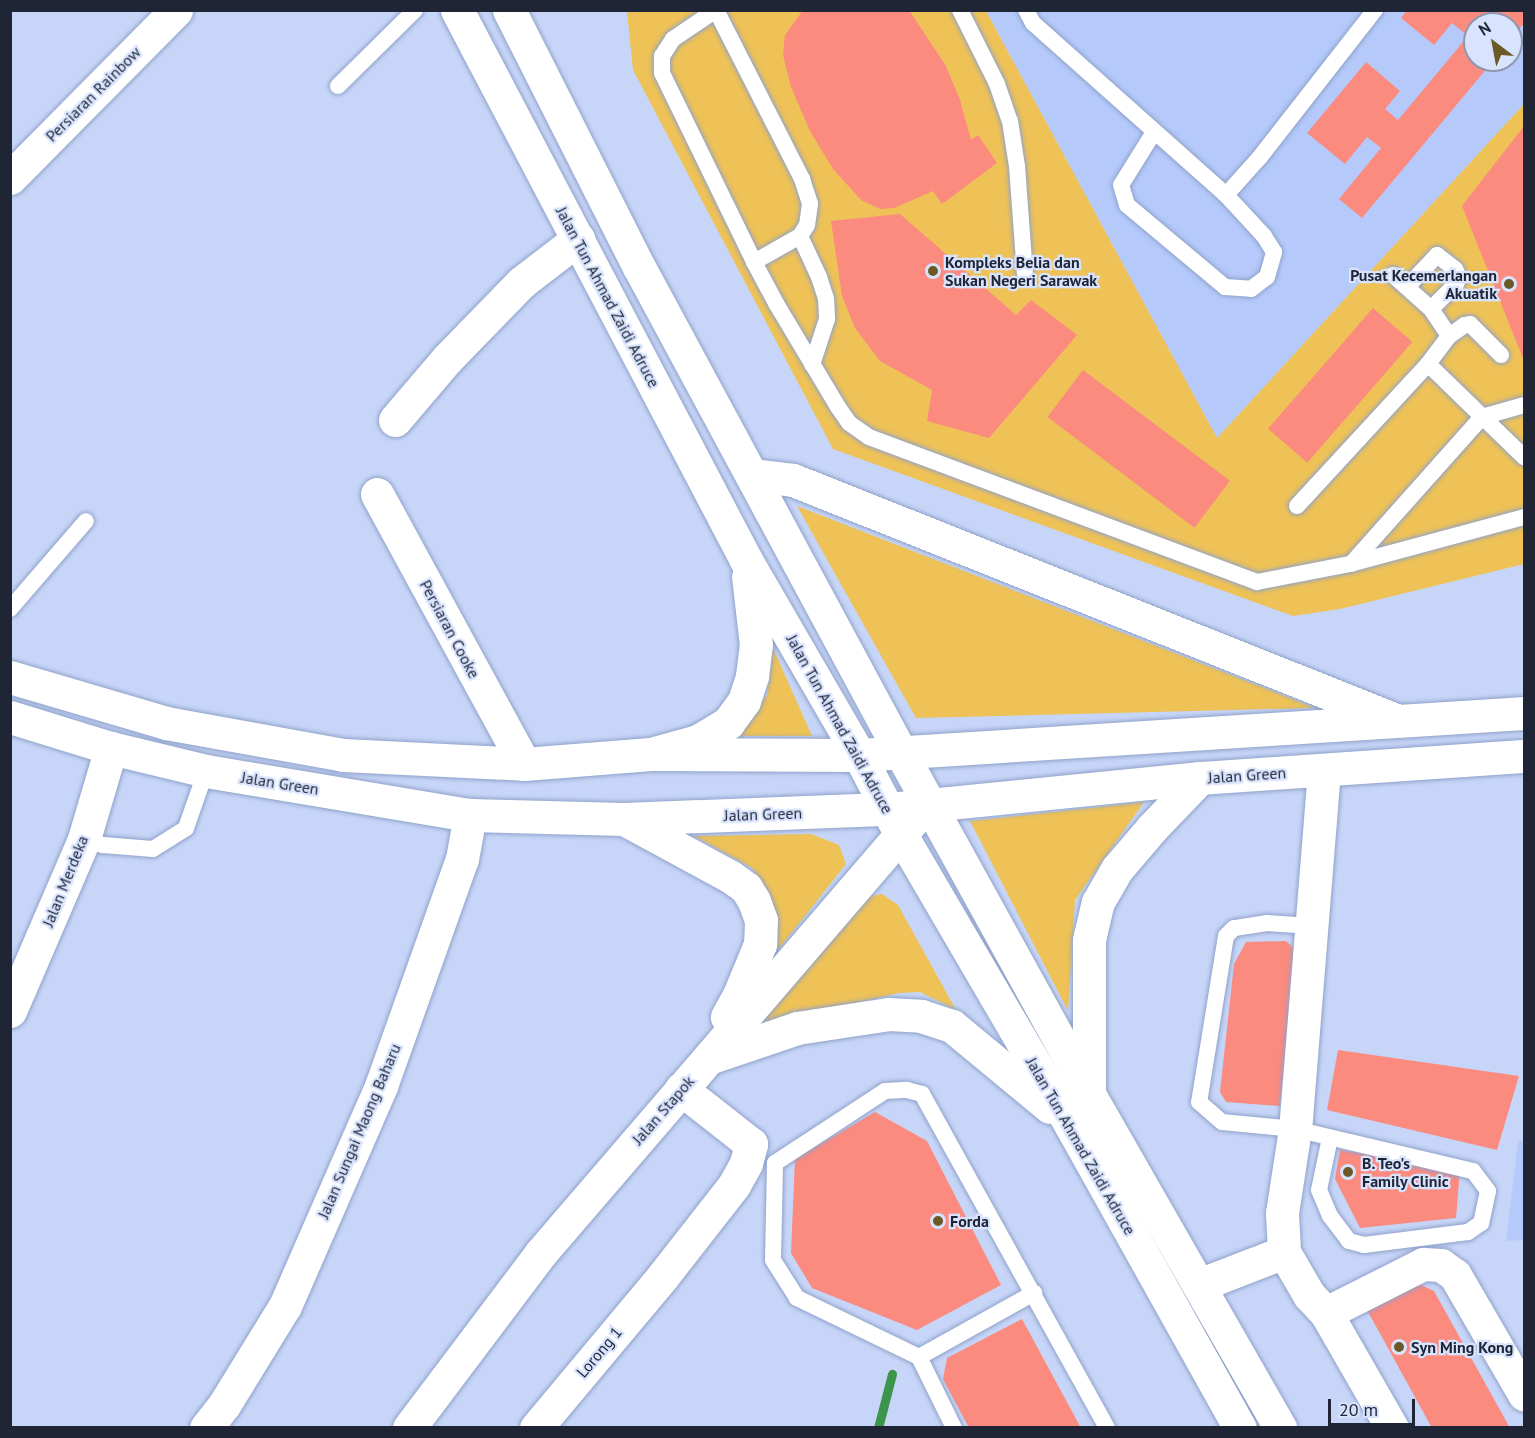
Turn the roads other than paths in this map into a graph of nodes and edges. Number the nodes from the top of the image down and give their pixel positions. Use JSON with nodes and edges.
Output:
{"nodes":[{"id":1,"x":176,"y":10,"type":"edge"},
{"id":2,"x":415,"y":10,"type":"edge"},
{"id":3,"x":457,"y":10,"type":"edge"},
{"id":4,"x":716,"y":10,"type":"edge"},
{"id":5,"x":960,"y":10,"type":"edge"},
{"id":6,"x":1026,"y":10,"type":"edge"},
{"id":7,"x":1375,"y":10,"type":"edge"},
{"id":8,"x":517,"y":13,"type":"edge"},
{"id":9,"x":690,"y":17,"type":"edge"},
{"id":10,"x":338,"y":86,"type":"dead end"},
{"id":11,"x":1154,"y":132,"type":"junction"},
{"id":12,"x":10,"y":178,"type":"edge"},
{"id":13,"x":1226,"y":195,"type":"junction"},
{"id":14,"x":800,"y":236,"type":"junction"},
{"id":15,"x":578,"y":239,"type":"junction"},
{"id":16,"x":754,"y":262,"type":"junction"},
{"id":17,"x":1025,"y":274,"type":"dead end"},
{"id":18,"x":1393,"y":275,"type":"dead end"},
{"id":19,"x":1407,"y":287,"type":"junction"},
{"id":20,"x":1431,"y":309,"type":"junction"},
{"id":21,"x":1449,"y":336,"type":"junction"},
{"id":22,"x":1501,"y":355,"type":"dead end"},
{"id":23,"x":1428,"y":364,"type":"junction"},
{"id":24,"x":813,"y":365,"type":"junction"},
{"id":25,"x":1524,"y":405,"type":"edge"},
{"id":26,"x":1482,"y":417,"type":"junction"},
{"id":27,"x":395,"y":420,"type":"dead end"},
{"id":28,"x":1524,"y":458,"type":"edge"},
{"id":29,"x":753,"y":475,"type":"junction"},
{"id":30,"x":377,"y":494,"type":"dead end"},
{"id":31,"x":1297,"y":506,"type":"dead end"},
{"id":32,"x":1524,"y":517,"type":"edge"},
{"id":33,"x":86,"y":521,"type":"dead end"},
{"id":34,"x":746,"y":560,"type":"junction"},
{"id":35,"x":1350,"y":564,"type":"junction"},
{"id":36,"x":10,"y":609,"type":"edge"},
{"id":37,"x":10,"y":677,"type":"edge"},
{"id":38,"x":1524,"y":713,"type":"edge"},
{"id":39,"x":10,"y":717,"type":"edge"},
{"id":40,"x":1396,"y":720,"type":"junction"},
{"id":41,"x":111,"y":748,"type":"junction"},
{"id":42,"x":901,"y":753,"type":"junction"},
{"id":43,"x":651,"y":754,"type":"junction"},
{"id":44,"x":859,"y":756,"type":"junction"},
{"id":45,"x":1524,"y":756,"type":"edge"},
{"id":46,"x":524,"y":764,"type":"junction"},
{"id":47,"x":1324,"y":770,"type":"junction"},
{"id":48,"x":206,"y":771,"type":"junction"},
{"id":49,"x":1200,"y":778,"type":"junction"},
{"id":50,"x":928,"y":803,"type":"junction"},
{"id":51,"x":470,"y":815,"type":"junction"},
{"id":52,"x":623,"y":819,"type":"junction"},
{"id":53,"x":894,"y":821,"type":"junction"},
{"id":54,"x":84,"y":839,"type":"junction"},
{"id":55,"x":1311,"y":926,"type":"junction"},
{"id":56,"x":10,"y":1011,"type":"edge"},
{"id":57,"x":694,"y":1074,"type":"junction"},
{"id":58,"x":1089,"y":1094,"type":"junction"},
{"id":59,"x":1070,"y":1124,"type":"junction"},
{"id":60,"x":1295,"y":1129,"type":"junction"},
{"id":61,"x":1330,"y":1138,"type":"junction"},
{"id":62,"x":763,"y":1154,"type":"junction"},
{"id":63,"x":1284,"y":1252,"type":"junction"},
{"id":64,"x":1199,"y":1285,"type":"junction"},
{"id":65,"x":1034,"y":1293,"type":"junction"},
{"id":66,"x":1326,"y":1313,"type":"junction"},
{"id":67,"x":919,"y":1357,"type":"junction"},
{"id":68,"x":1524,"y":1394,"type":"edge"},
{"id":69,"x":952,"y":1426,"type":"edge"},
{"id":70,"x":206,"y":1428,"type":"edge"},
{"id":71,"x":409,"y":1428,"type":"edge"},
{"id":72,"x":536,"y":1428,"type":"edge"},
{"id":73,"x":1107,"y":1428,"type":"edge"},
{"id":74,"x":1239,"y":1428,"type":"edge"},
{"id":75,"x":1280,"y":1428,"type":"edge"},
{"id":76,"x":1392,"y":1428,"type":"edge"}],
"edges":[{"from":1,"to":12,"type":"main road","name":"Persiaran Rainbow"},
{"from":2,"to":10,"type":"lane"},
{"from":3,"to":15,"type":"main road","name":"Jalan Tun Ahmad Zaidi Adruce"},
{"from":4,"to":9,"type":"lane"},
{"from":4,"to":14,"type":"lane"},
{"from":5,"to":17,"type":"lane"},
{"from":6,"to":11,"type":"lane"},
{"from":7,"to":13,"type":"lane"},
{"from":8,"to":29,"type":"main road","name":"Jalan Tun Ahmad Zaidi Adruce"},
{"from":9,"to":16,"type":"lane"},
{"from":11,"to":13,"type":"lane"},
{"from":11,"to":13,"type":"lane"},
{"from":14,"to":16,"type":"lane"},
{"from":14,"to":24,"type":"lane"},
{"from":15,"to":27,"type":"main road"},
{"from":15,"to":34,"type":"main road","name":"Jalan Tun Ahmad Zaidi Adruce"},
{"from":16,"to":24,"type":"lane"},
{"from":18,"to":19,"type":"lane"},
{"from":19,"to":20,"type":"lane"},
{"from":19,"to":20,"type":"lane"},
{"from":20,"to":21,"type":"lane"},
{"from":21,"to":22,"type":"lane"},
{"from":21,"to":23,"type":"lane"},
{"from":23,"to":26,"type":"lane"},
{"from":23,"to":31,"type":"lane"},
{"from":24,"to":35,"type":"lane"},
{"from":25,"to":26,"type":"lane"},
{"from":26,"to":28,"type":"lane"},
{"from":26,"to":35,"type":"lane"},
{"from":29,"to":40,"type":"main road"},
{"from":29,"to":42,"type":"main road","name":"Jalan Tun Ahmad Zaidi Adruce"},
{"from":30,"to":46,"type":"main road","name":"Persiaran Cooke"},
{"from":32,"to":35,"type":"lane"},
{"from":33,"to":36,"type":"lane"},
{"from":34,"to":43,"type":"main road"},
{"from":34,"to":44,"type":"main road","name":"Jalan Tun Ahmad Zaidi Adruce"},
{"from":37,"to":46,"type":"main road"},
{"from":38,"to":40,"type":"main road"},
{"from":39,"to":41,"type":"main road","name":"Jalan Green"},
{"from":40,"to":42,"type":"main road"},
{"from":41,"to":48,"type":"main road","name":"Jalan Green"},
{"from":41,"to":54,"type":"main road","name":"Jalan Merdeka"},
{"from":42,"to":44,"type":"main road"},
{"from":42,"to":50,"type":"main road","name":"Jalan Tun Ahmad Zaidi Adruce"},
{"from":43,"to":44,"type":"main road"},
{"from":43,"to":46,"type":"main road"},
{"from":44,"to":53,"type":"main road","name":"Jalan Tun Ahmad Zaidi Adruce"},
{"from":45,"to":47,"type":"main road","name":"Jalan Green"},
{"from":47,"to":49,"type":"main road","name":"Jalan Green"},
{"from":47,"to":55,"type":"main road"},
{"from":48,"to":51,"type":"main road","name":"Jalan Green"},
{"from":48,"to":54,"type":"lane"},
{"from":49,"to":50,"type":"main road","name":"Jalan Green"},
{"from":49,"to":58,"type":"main road"},
{"from":50,"to":53,"type":"main road","name":"Jalan Stapok"},
{"from":50,"to":58,"type":"main road","name":"Jalan Tun Ahmad Zaidi Adruce"},
{"from":51,"to":52,"type":"main road","name":"Jalan Green"},
{"from":51,"to":70,"type":"main road","name":"Jalan Sungai Maong Baharu"},
{"from":52,"to":53,"type":"main road","name":"Jalan Green"},
{"from":52,"to":57,"type":"main road"},
{"from":53,"to":57,"type":"main road","name":"Jalan Stapok"},
{"from":53,"to":59,"type":"main road","name":"Jalan Tun Ahmad Zaidi Adruce"},
{"from":54,"to":56,"type":"main road","name":"Jalan Merdeka"},
{"from":55,"to":60,"type":"main road"},
{"from":55,"to":60,"type":"lane"},
{"from":57,"to":59,"type":"main road"},
{"from":57,"to":62,"type":"main road"},
{"from":57,"to":71,"type":"main road","name":"Jalan Stapok"},
{"from":58,"to":64,"type":"main road","name":"Jalan Tun Ahmad Zaidi Adruce"},
{"from":59,"to":74,"type":"main road","name":"Jalan Tun Ahmad Zaidi Adruce"},
{"from":60,"to":61,"type":"lane"},
{"from":60,"to":63,"type":"main road"},
{"from":61,"to":61,"type":"lane"},
{"from":62,"to":65,"type":"lane"},
{"from":62,"to":67,"type":"lane"},
{"from":62,"to":72,"type":"main road","name":"Lorong 1"},
{"from":63,"to":64,"type":"main road"},
{"from":63,"to":66,"type":"main road"},
{"from":64,"to":75,"type":"main road","name":"Jalan Tun Ahmad Zaidi Adruce"},
{"from":65,"to":67,"type":"lane"},
{"from":65,"to":73,"type":"lane"},
{"from":66,"to":68,"type":"main road"},
{"from":66,"to":76,"type":"main road"},
{"from":67,"to":69,"type":"lane"}]}
